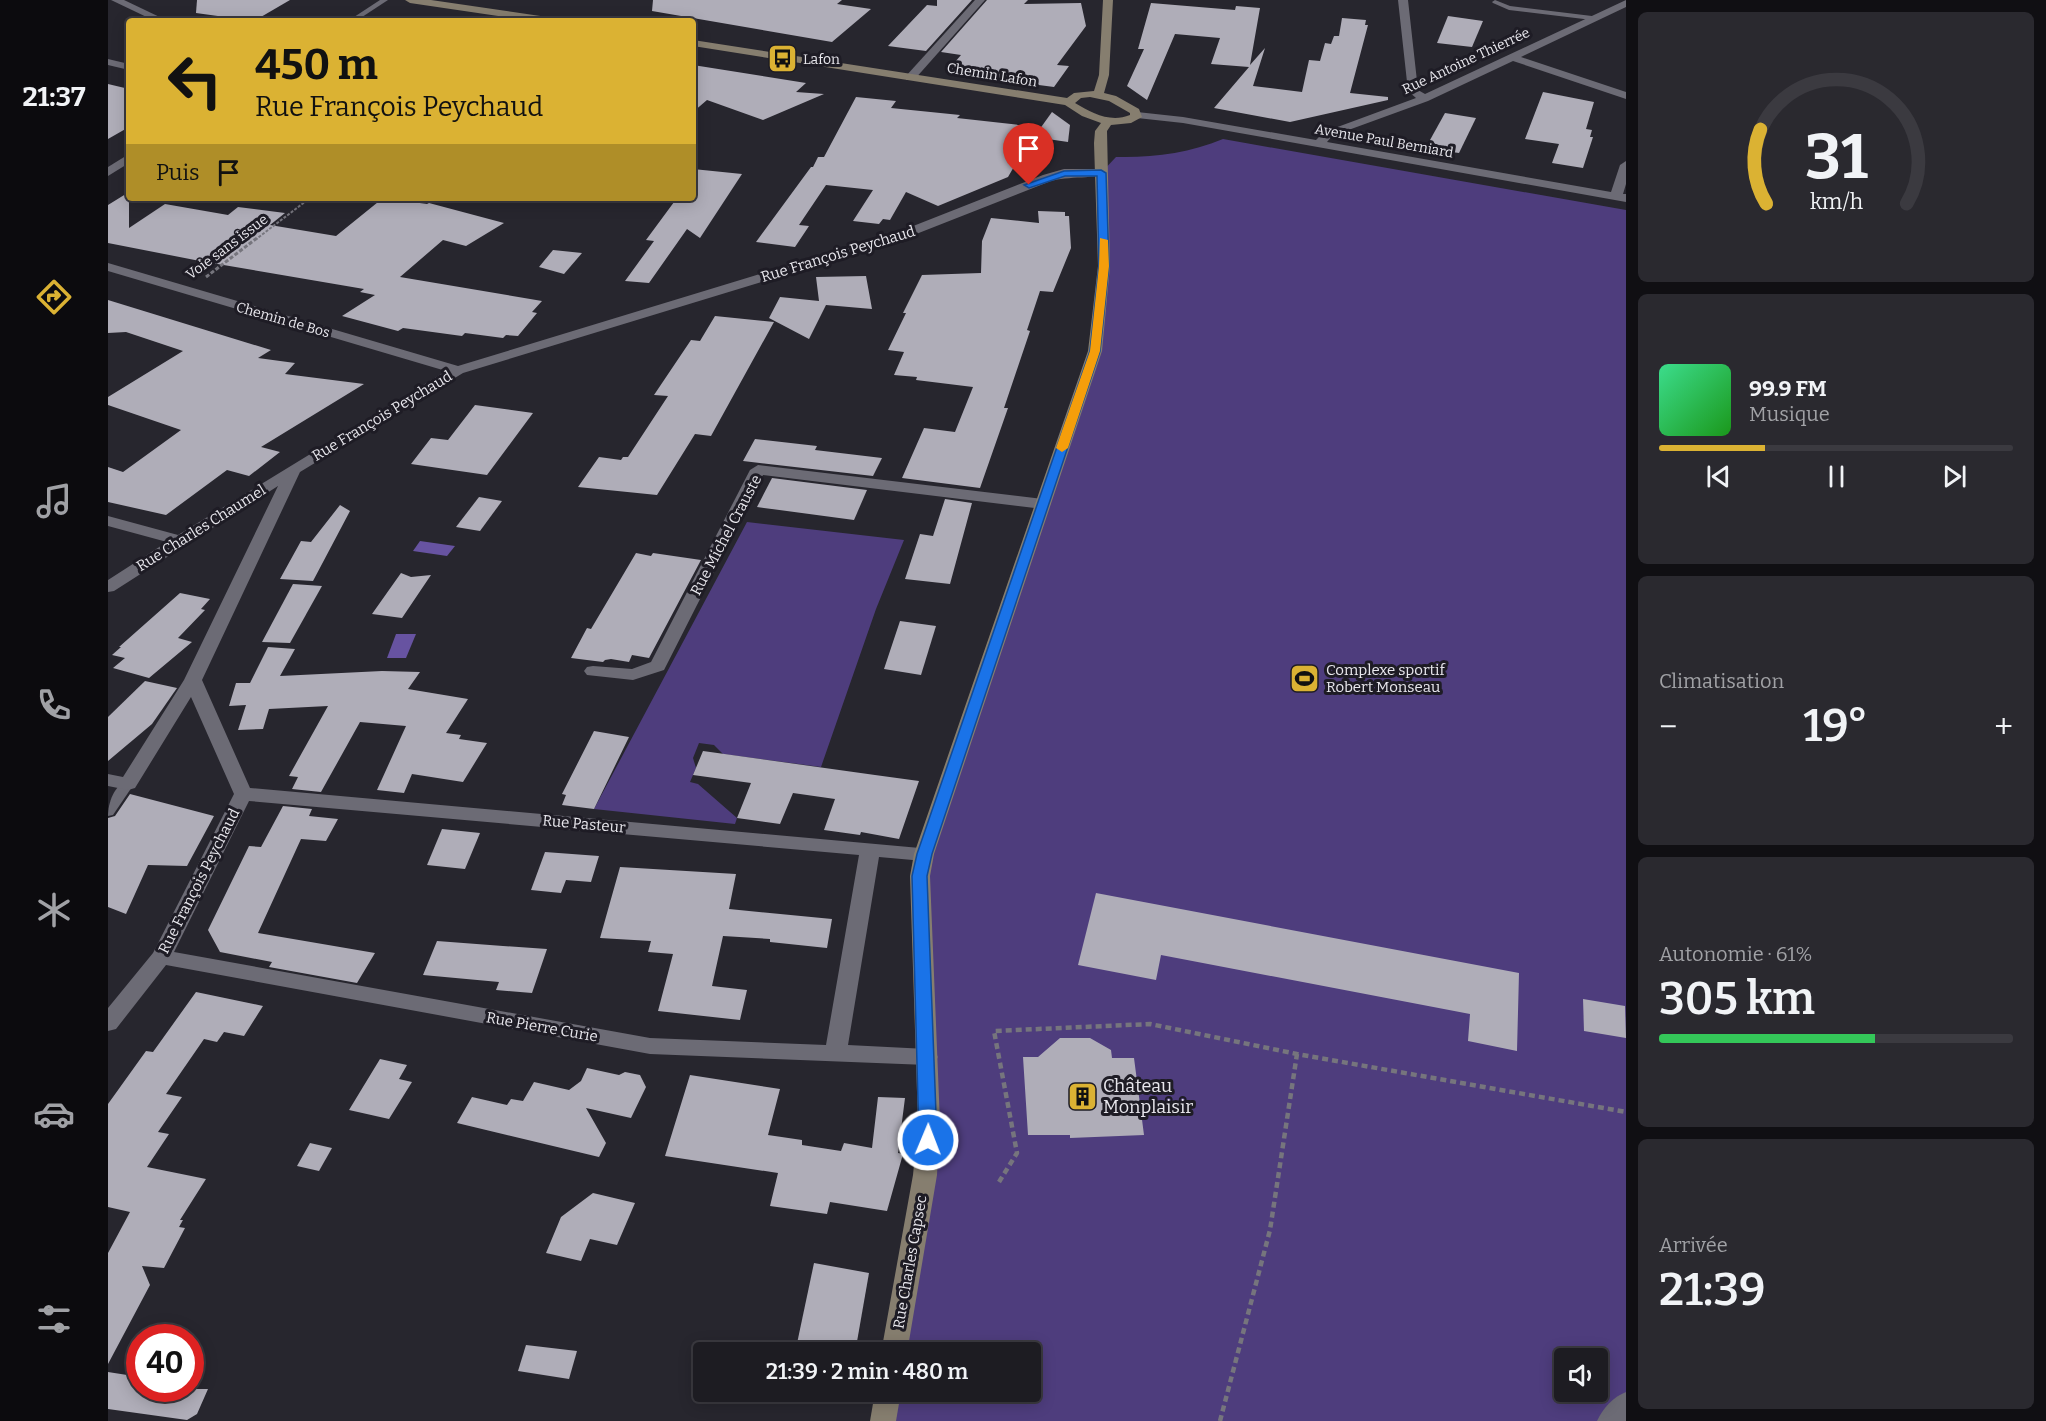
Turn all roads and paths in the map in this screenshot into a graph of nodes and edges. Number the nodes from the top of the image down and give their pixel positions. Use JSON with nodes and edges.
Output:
{"nodes":[{"id":1,"x":116,"y":0,"type":"edge"},
{"id":2,"x":385,"y":0,"type":"edge"},
{"id":3,"x":410,"y":0,"type":"edge"},
{"id":4,"x":980,"y":0,"type":"edge"},
{"id":5,"x":1108,"y":0,"type":"edge"},
{"id":6,"x":1403,"y":0,"type":"edge"},
{"id":7,"x":1495,"y":2,"type":"dead end"},
{"id":8,"x":1626,"y":3,"type":"edge"},
{"id":9,"x":156,"y":18,"type":"edge"},
{"id":10,"x":356,"y":18,"type":"edge"},
{"id":11,"x":533,"y":18,"type":"edge"},
{"id":12,"x":1592,"y":18,"type":"junction"},
{"id":13,"x":696,"y":43,"type":"edge"},
{"id":14,"x":1512,"y":57,"type":"junction"},
{"id":15,"x":108,"y":62,"type":"edge"},
{"id":16,"x":126,"y":66,"type":"edge"},
{"id":17,"x":910,"y":78,"type":"junction"},
{"id":18,"x":1098,"y":94,"type":"junction"},
{"id":19,"x":1626,"y":96,"type":"edge"},
{"id":20,"x":1424,"y":99,"type":"junction"},
{"id":21,"x":1069,"y":102,"type":"junction"},
{"id":22,"x":1137,"y":115,"type":"junction"},
{"id":23,"x":1107,"y":122,"type":"junction"},
{"id":24,"x":1318,"y":144,"type":"junction"},
{"id":25,"x":126,"y":160,"type":"edge"},
{"id":26,"x":1626,"y":165,"type":"edge"},
{"id":27,"x":108,"y":172,"type":"edge"},
{"id":28,"x":1101,"y":173,"type":"junction"},
{"id":29,"x":1621,"y":197,"type":"edge"},
{"id":30,"x":306,"y":201,"type":"edge"},
{"id":31,"x":108,"y":267,"type":"edge"},
{"id":32,"x":186,"y":292,"type":"junction"},
{"id":33,"x":458,"y":370,"type":"junction"},
{"id":34,"x":294,"y":469,"type":"junction"},
{"id":35,"x":1043,"y":504,"type":"junction"},
{"id":36,"x":108,"y":521,"type":"edge"},
{"id":37,"x":181,"y":541,"type":"junction"},
{"id":38,"x":108,"y":587,"type":"edge"},
{"id":39,"x":593,"y":671,"type":"dead end"},
{"id":40,"x":193,"y":680,"type":"junction"},
{"id":41,"x":108,"y":780,"type":"edge"},
{"id":42,"x":128,"y":784,"type":"junction"},
{"id":43,"x":243,"y":794,"type":"junction"},
{"id":44,"x":108,"y":812,"type":"edge"},
{"id":45,"x":870,"y":849,"type":"junction"},
{"id":46,"x":924,"y":854,"type":"junction"},
{"id":47,"x":161,"y":957,"type":"junction"},
{"id":48,"x":108,"y":1023,"type":"edge"},
{"id":49,"x":836,"y":1052,"type":"junction"},
{"id":50,"x":1297,"y":1054,"type":"junction"},
{"id":51,"x":927,"y":1057,"type":"junction"},
{"id":52,"x":1626,"y":1112,"type":"edge"},
{"id":53,"x":999,"y":1182,"type":"dead end"},
{"id":54,"x":896,"y":1342,"type":"edge"},
{"id":55,"x":886,"y":1402,"type":"edge"},
{"id":56,"x":1626,"y":1404,"type":"edge"},
{"id":57,"x":883,"y":1421,"type":"edge"},
{"id":58,"x":1220,"y":1421,"type":"edge"},
{"id":59,"x":1610,"y":1421,"type":"edge"}],
"edges":[{"from":1,"to":9,"type":"street"},
{"from":2,"to":10,"type":"lane"},
{"from":3,"to":11,"type":"street"},
{"from":4,"to":17,"type":"street","name":"Chemin Lafon"},
{"from":5,"to":18,"type":"street"},
{"from":6,"to":20,"type":"street"},
{"from":7,"to":12,"type":"lane"},
{"from":8,"to":12,"type":"street","name":"Rue Antoine Thierrée"},
{"from":12,"to":14,"type":"street","name":"Rue Antoine Thierrée"},
{"from":13,"to":17,"type":"street","name":"Chemin Lafon"},
{"from":14,"to":19,"type":"street"},
{"from":14,"to":20,"type":"street","name":"Rue Antoine Thierrée"},
{"from":15,"to":16,"type":"street"},
{"from":17,"to":21,"type":"street","name":"Chemin Lafon"},
{"from":18,"to":21,"type":"street"},
{"from":18,"to":22,"type":"street"},
{"from":20,"to":24,"type":"street","name":"Rue Antoine Thierrée"},
{"from":21,"to":23,"type":"street"},
{"from":22,"to":23,"type":"street"},
{"from":22,"to":24,"type":"street","name":"Avenue Paul Berniard"},
{"from":23,"to":28,"type":"street","name":"Rue Charles Capsec"},
{"from":24,"to":29,"type":"street","name":"Avenue Paul Berniard"},
{"from":25,"to":27,"type":"street"},
{"from":26,"to":29,"type":"street"},
{"from":28,"to":33,"type":"street","name":"Rue François Peychaud"},
{"from":28,"to":35,"type":"street","name":"Rue Charles Capsec"},
{"from":30,"to":32,"type":"path","name":"Voie sans issue"},
{"from":31,"to":32,"type":"street","name":"Chemin de Bos"},
{"from":32,"to":33,"type":"street","name":"Chemin de Bos"},
{"from":33,"to":34,"type":"street","name":"Rue François Peychaud"},
{"from":34,"to":37,"type":"street","name":"Rue Charles Chaumel"},
{"from":34,"to":40,"type":"street"},
{"from":35,"to":39,"type":"street","name":"Rue Michel Crauste"},
{"from":35,"to":46,"type":"street","name":"Rue Charles Capsec"},
{"from":36,"to":37,"type":"street"},
{"from":37,"to":38,"type":"street","name":"Rue Charles Chaumel"},
{"from":40,"to":42,"type":"street"},
{"from":40,"to":43,"type":"street","name":"Rue François Peychaud"},
{"from":41,"to":42,"type":"street"},
{"from":42,"to":44,"type":"lane"},
{"from":43,"to":45,"type":"street","name":"Rue Pasteur"},
{"from":43,"to":47,"type":"street","name":"Rue François Peychaud"},
{"from":45,"to":46,"type":"street","name":"Rue Pasteur"},
{"from":45,"to":49,"type":"street"},
{"from":46,"to":51,"type":"street","name":"Rue Charles Capsec"},
{"from":47,"to":48,"type":"street","name":"Rue François Peychaud"},
{"from":47,"to":49,"type":"street","name":"Rue Pierre Curie"},
{"from":49,"to":51,"type":"street","name":"Rue Pierre Curie"},
{"from":50,"to":52,"type":"path"},
{"from":50,"to":53,"type":"path"},
{"from":50,"to":58,"type":"path"},
{"from":51,"to":54,"type":"street","name":"Rue Charles Capsec"},
{"from":55,"to":57,"type":"street"},
{"from":56,"to":59,"type":"street"}]}
